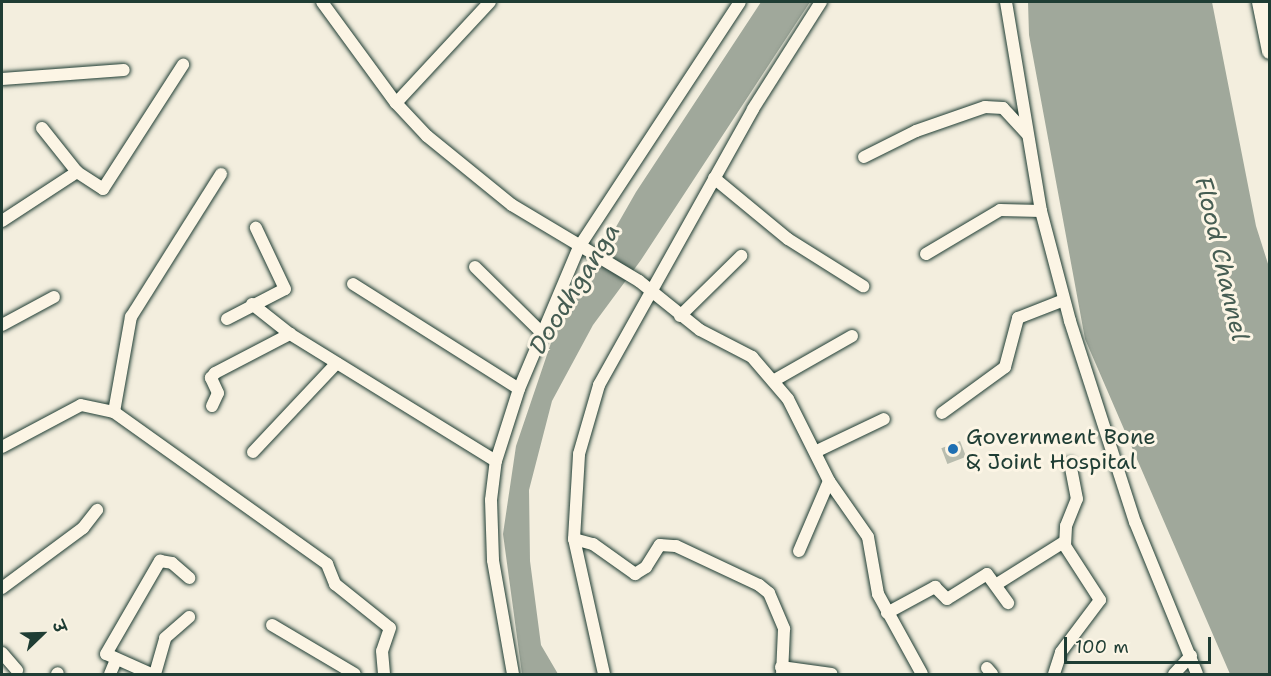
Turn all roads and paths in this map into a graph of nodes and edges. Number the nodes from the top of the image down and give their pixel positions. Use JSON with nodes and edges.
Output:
{"nodes":[{"id":1,"x":322,"y":2,"type":"edge"},
{"id":2,"x":490,"y":2,"type":"edge"},
{"id":3,"x":740,"y":2,"type":"edge"},
{"id":4,"x":821,"y":2,"type":"edge"},
{"id":5,"x":1006,"y":2,"type":"edge"},
{"id":6,"x":1260,"y":2,"type":"edge"},
{"id":7,"x":1269,"y":51,"type":"edge"},
{"id":8,"x":183,"y":65,"type":"dead end"},
{"id":9,"x":124,"y":70,"type":"dead end"},
{"id":10,"x":2,"y":79,"type":"edge"},
{"id":11,"x":396,"y":103,"type":"junction"},
{"id":12,"x":42,"y":128,"type":"dead end"},
{"id":13,"x":1027,"y":135,"type":"junction"},
{"id":14,"x":864,"y":157,"type":"dead end"},
{"id":15,"x":78,"y":172,"type":"junction"},
{"id":16,"x":221,"y":174,"type":"dead end"},
{"id":17,"x":714,"y":178,"type":"junction"},
{"id":18,"x":1041,"y":211,"type":"junction"},
{"id":19,"x":2,"y":221,"type":"edge"},
{"id":20,"x":255,"y":228,"type":"dead end"},
{"id":21,"x":583,"y":249,"type":"junction"},
{"id":22,"x":926,"y":254,"type":"dead end"},
{"id":23,"x":741,"y":256,"type":"dead end"},
{"id":24,"x":475,"y":267,"type":"dead end"},
{"id":25,"x":353,"y":284,"type":"dead end"},
{"id":26,"x":863,"y":286,"type":"dead end"},
{"id":27,"x":652,"y":290,"type":"junction"},
{"id":28,"x":54,"y":297,"type":"dead end"},
{"id":29,"x":1064,"y":300,"type":"junction"},
{"id":30,"x":252,"y":304,"type":"junction"},
{"id":31,"x":680,"y":316,"type":"junction"},
{"id":32,"x":227,"y":319,"type":"dead end"},
{"id":33,"x":2,"y":325,"type":"edge"},
{"id":34,"x":541,"y":332,"type":"junction"},
{"id":35,"x":290,"y":334,"type":"junction"},
{"id":36,"x":852,"y":336,"type":"dead end"},
{"id":37,"x":337,"y":363,"type":"junction"},
{"id":38,"x":773,"y":381,"type":"junction"},
{"id":39,"x":519,"y":389,"type":"junction"},
{"id":40,"x":212,"y":406,"type":"dead end"},
{"id":41,"x":114,"y":412,"type":"junction"},
{"id":42,"x":942,"y":413,"type":"dead end"},
{"id":43,"x":884,"y":419,"type":"dead end"},
{"id":44,"x":2,"y":447,"type":"edge"},
{"id":45,"x":817,"y":451,"type":"junction"},
{"id":46,"x":253,"y":452,"type":"dead end"},
{"id":47,"x":496,"y":461,"type":"junction"},
{"id":48,"x":1070,"y":464,"type":"dead end"},
{"id":49,"x":829,"y":481,"type":"junction"},
{"id":50,"x":97,"y":510,"type":"dead end"},
{"id":51,"x":574,"y":539,"type":"junction"},
{"id":52,"x":1064,"y":542,"type":"junction"},
{"id":53,"x":799,"y":551,"type":"dead end"},
{"id":54,"x":189,"y":578,"type":"dead end"},
{"id":55,"x":997,"y":584,"type":"junction"},
{"id":56,"x":2,"y":588,"type":"edge"},
{"id":57,"x":1008,"y":603,"type":"dead end"},
{"id":58,"x":887,"y":613,"type":"junction"},
{"id":59,"x":189,"y":618,"type":"dead end"},
{"id":60,"x":272,"y":625,"type":"dead end"},
{"id":61,"x":2,"y":653,"type":"edge"},
{"id":62,"x":1191,"y":656,"type":"junction"},
{"id":63,"x":116,"y":660,"type":"junction"},
{"id":64,"x":17,"y":670,"type":"dead end"},
{"id":65,"x":781,"y":671,"type":"edge"},
{"id":66,"x":110,"y":675,"type":"edge"},
{"id":67,"x":153,"y":675,"type":"edge"},
{"id":68,"x":355,"y":675,"type":"edge"},
{"id":69,"x":384,"y":675,"type":"edge"},
{"id":70,"x":513,"y":675,"type":"edge"},
{"id":71,"x":604,"y":675,"type":"edge"},
{"id":72,"x":832,"y":675,"type":"edge"},
{"id":73,"x":922,"y":675,"type":"edge"},
{"id":74,"x":1054,"y":675,"type":"edge"},
{"id":75,"x":1174,"y":675,"type":"edge"},
{"id":76,"x":1197,"y":675,"type":"edge"}],
"edges":[{"from":1,"to":11,"type":"street"},
{"from":2,"to":11,"type":"street"},
{"from":3,"to":21,"type":"street"},
{"from":4,"to":17,"type":"street"},
{"from":5,"to":13,"type":"street"},
{"from":6,"to":7,"type":"main road"},
{"from":8,"to":15,"type":"street"},
{"from":9,"to":10,"type":"street"},
{"from":11,"to":21,"type":"street"},
{"from":12,"to":15,"type":"street"},
{"from":13,"to":14,"type":"street"},
{"from":13,"to":18,"type":"street"},
{"from":15,"to":19,"type":"street"},
{"from":16,"to":41,"type":"street"},
{"from":17,"to":26,"type":"street"},
{"from":17,"to":27,"type":"street"},
{"from":18,"to":22,"type":"street"},
{"from":18,"to":29,"type":"street"},
{"from":20,"to":30,"type":"street"},
{"from":21,"to":27,"type":"street"},
{"from":21,"to":34,"type":"street"},
{"from":23,"to":31,"type":"street"},
{"from":24,"to":34,"type":"street"},
{"from":25,"to":39,"type":"street"},
{"from":27,"to":31,"type":"street"},
{"from":27,"to":51,"type":"street"},
{"from":28,"to":33,"type":"street"},
{"from":29,"to":42,"type":"street"},
{"from":29,"to":62,"type":"street"},
{"from":30,"to":32,"type":"street"},
{"from":30,"to":35,"type":"street"},
{"from":31,"to":38,"type":"street"},
{"from":34,"to":39,"type":"street"},
{"from":35,"to":37,"type":"street"},
{"from":35,"to":40,"type":"street"},
{"from":36,"to":38,"type":"street"},
{"from":37,"to":46,"type":"street"},
{"from":37,"to":47,"type":"street"},
{"from":38,"to":45,"type":"street"},
{"from":39,"to":47,"type":"street"},
{"from":41,"to":44,"type":"street"},
{"from":41,"to":69,"type":"street"},
{"from":43,"to":45,"type":"street"},
{"from":45,"to":49,"type":"street"},
{"from":47,"to":70,"type":"street"},
{"from":48,"to":52,"type":"street"},
{"from":49,"to":53,"type":"street"},
{"from":49,"to":58,"type":"street"},
{"from":50,"to":56,"type":"street"},
{"from":51,"to":65,"type":"street"},
{"from":51,"to":71,"type":"street"},
{"from":52,"to":55,"type":"street"},
{"from":52,"to":74,"type":"street"},
{"from":54,"to":63,"type":"street"},
{"from":55,"to":57,"type":"street"},
{"from":55,"to":58,"type":"street"},
{"from":58,"to":73,"type":"street"},
{"from":59,"to":67,"type":"street"},
{"from":60,"to":68,"type":"street"},
{"from":61,"to":64,"type":"street"},
{"from":62,"to":75,"type":"street"},
{"from":62,"to":76,"type":"street"},
{"from":63,"to":66,"type":"street"},
{"from":63,"to":67,"type":"street"},
{"from":65,"to":72,"type":"street"}]}
